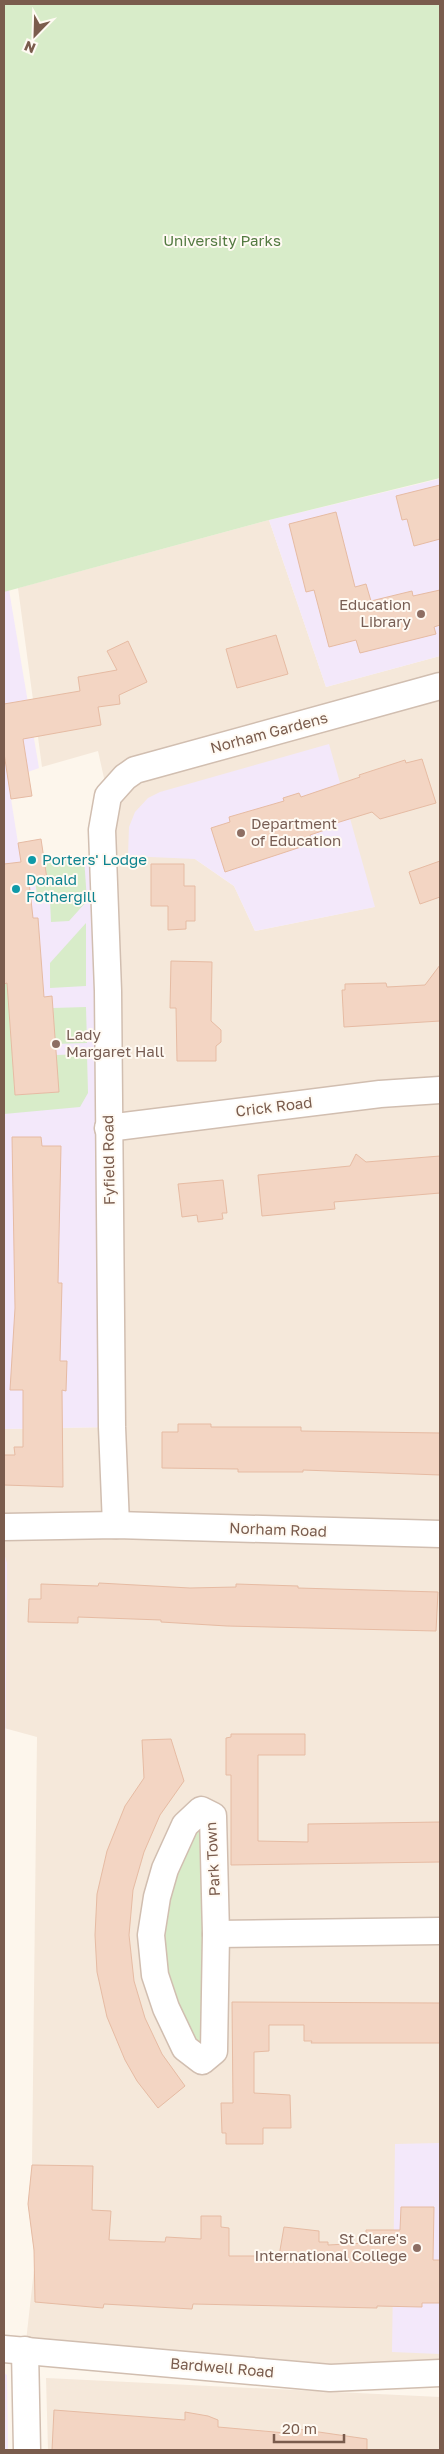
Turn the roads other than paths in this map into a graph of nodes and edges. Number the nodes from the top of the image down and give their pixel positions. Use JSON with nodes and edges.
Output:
{"nodes":[{"id":1,"x":440,"y":686,"type":"edge"},
{"id":2,"x":108,"y":796,"type":"joint"},
{"id":3,"x":440,"y":1090,"type":"edge"},
{"id":4,"x":108,"y":1128,"type":"junction"},
{"id":5,"x":116,"y":1525,"type":"junction"},
{"id":6,"x":4,"y":1527,"type":"edge"},
{"id":7,"x":440,"y":1534,"type":"edge"},
{"id":8,"x":440,"y":1931,"type":"edge"},
{"id":9,"x":216,"y":1934,"type":"junction"},
{"id":10,"x":14,"y":2349,"type":"edge"},
{"id":11,"x":440,"y":2373,"type":"edge"},
{"id":12,"x":27,"y":2450,"type":"edge"}],
"edges":[{"from":1,"to":2,"type":"street","name":"Norham Gardens"},
{"from":2,"to":4,"type":"street","name":"Fyfield Road"},
{"from":3,"to":4,"type":"street","name":"Crick Road"},
{"from":4,"to":5,"type":"street","name":"Fyfield Road"},
{"from":5,"to":6,"type":"street","name":"Norham Road"},
{"from":5,"to":7,"type":"street","name":"Norham Road"},
{"from":8,"to":9,"type":"street"},
{"from":9,"to":9,"type":"street","name":"Park Town"},
{"from":10,"to":11,"type":"street","name":"Bardwell Road"},
{"from":10,"to":12,"type":"street"}]}
